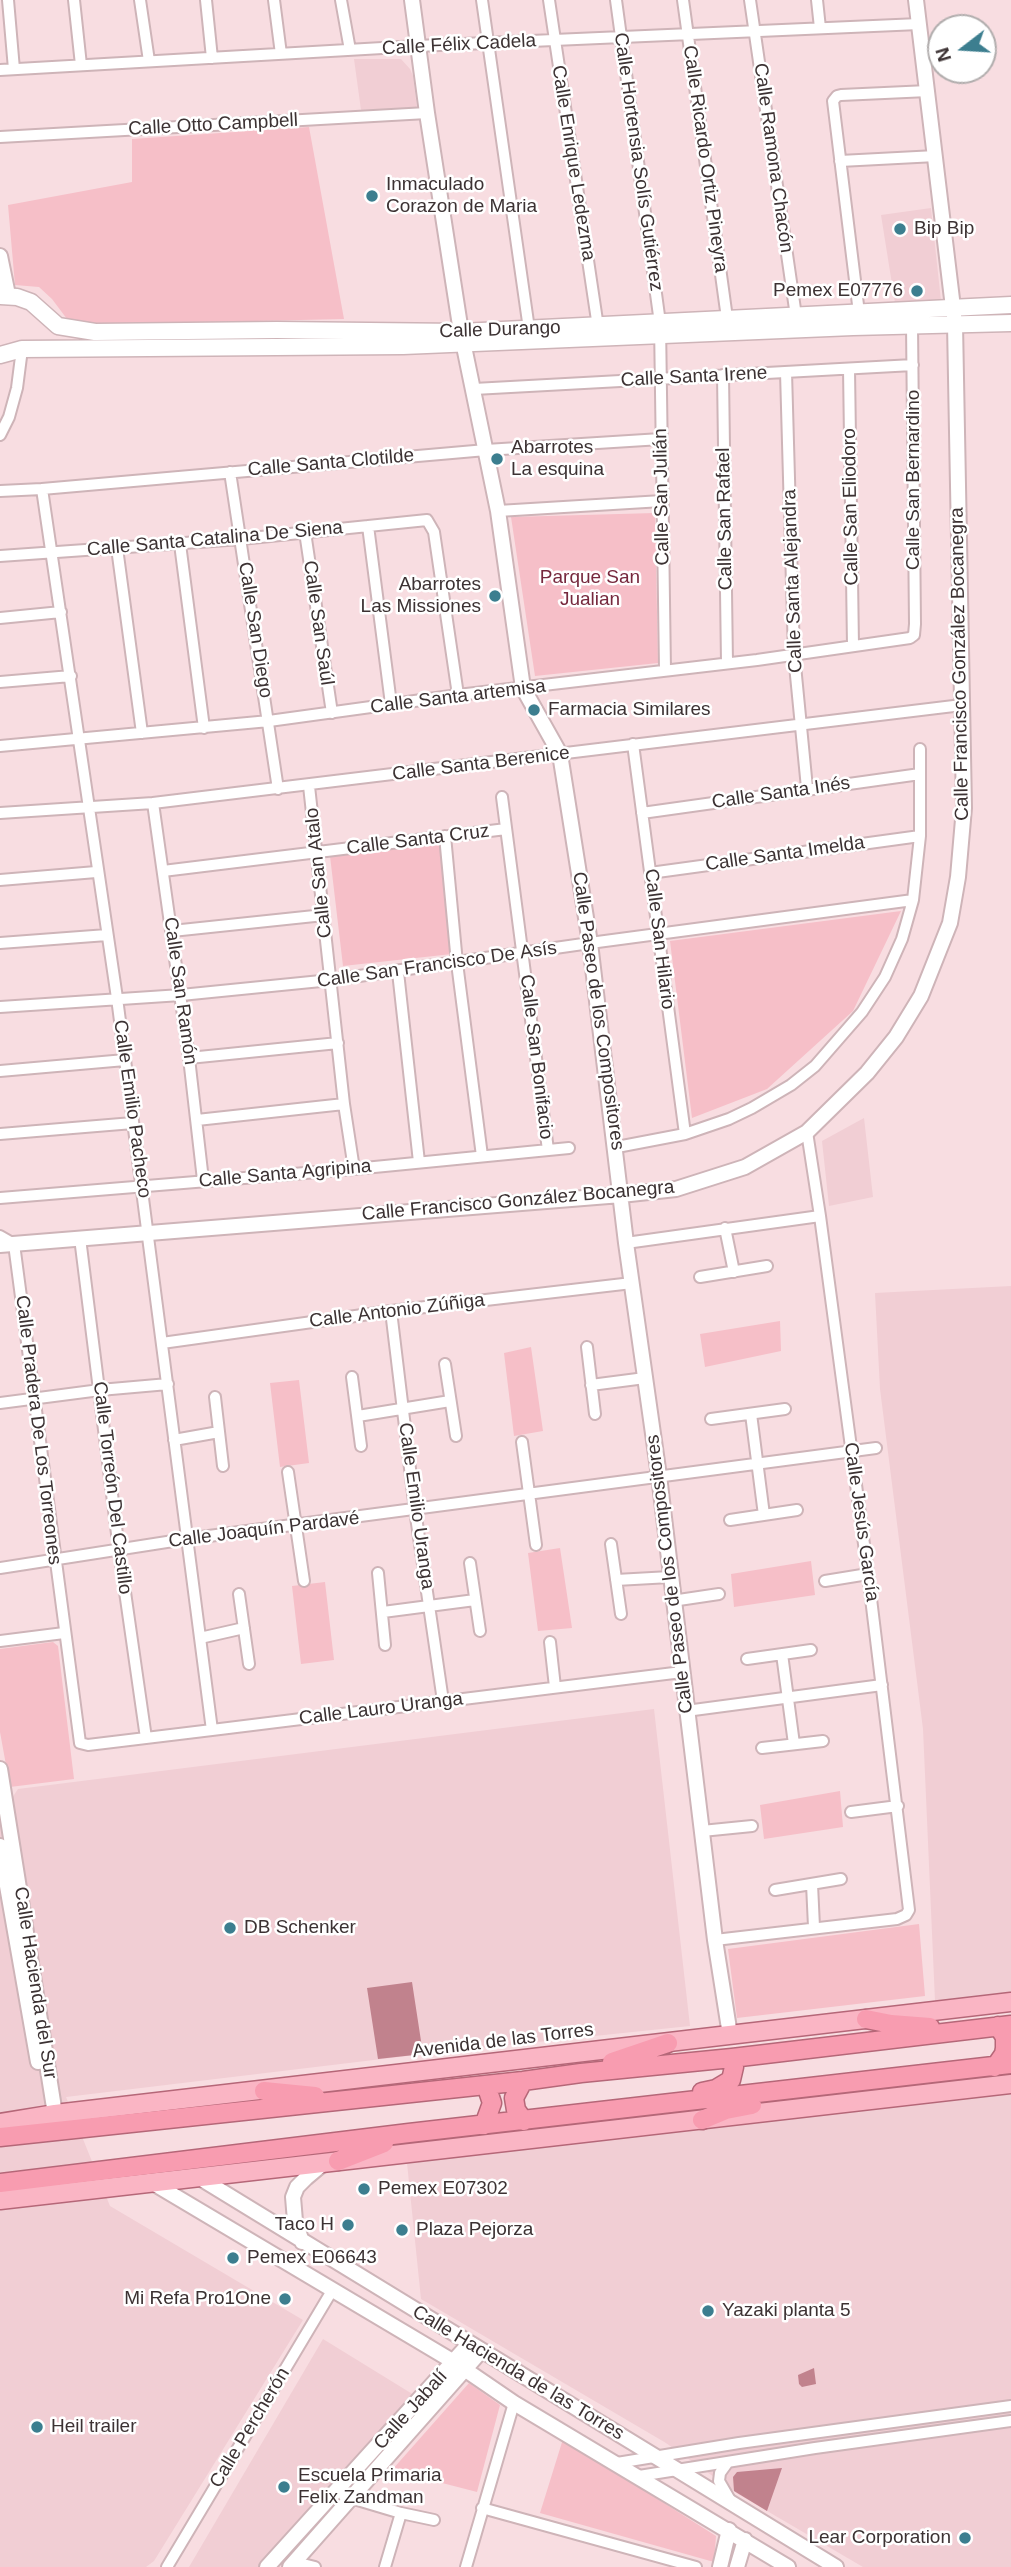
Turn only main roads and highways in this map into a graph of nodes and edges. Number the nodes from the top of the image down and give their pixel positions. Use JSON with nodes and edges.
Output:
{"nodes":[{"id":1,"x":4,"y":296,"type":"edge"},
{"id":2,"x":1011,"y":305,"type":"edge"},
{"id":3,"x":954,"y":316,"type":"junction"},
{"id":4,"x":1011,"y":323,"type":"edge"},
{"id":5,"x":68,"y":329,"type":"junction"},
{"id":6,"x":660,"y":329,"type":"junction"},
{"id":7,"x":462,"y":338,"type":"junction"},
{"id":8,"x":67,"y":347,"type":"junction"},
{"id":9,"x":0,"y":355,"type":"edge"},
{"id":10,"x":1011,"y":2002,"type":"edge"},
{"id":11,"x":866,"y":2019,"type":"junction"},
{"id":12,"x":1004,"y":2025,"type":"edge"},
{"id":13,"x":961,"y":2031,"type":"junction"},
{"id":14,"x":668,"y":2043,"type":"junction"},
{"id":15,"x":733,"y":2058,"type":"junction"},
{"id":16,"x":1003,"y":2066,"type":"edge"},
{"id":17,"x":581,"y":2073,"type":"junction"},
{"id":18,"x":523,"y":2081,"type":"junction"},
{"id":19,"x":1011,"y":2084,"type":"edge"},
{"id":20,"x":486,"y":2085,"type":"junction"},
{"id":21,"x":264,"y":2091,"type":"junction"},
{"id":22,"x":773,"y":2092,"type":"junction"},
{"id":23,"x":350,"y":2100,"type":"junction"},
{"id":24,"x":648,"y":2106,"type":"junction"},
{"id":25,"x":702,"y":2120,"type":"junction"},
{"id":26,"x":524,"y":2121,"type":"junction"},
{"id":27,"x":0,"y":2123,"type":"edge"},
{"id":28,"x":484,"y":2125,"type":"junction"},
{"id":29,"x":409,"y":2133,"type":"junction"},
{"id":30,"x":0,"y":2137,"type":"edge"},
{"id":31,"x":331,"y":2162,"type":"junction"},
{"id":32,"x":0,"y":2183,"type":"edge"},
{"id":33,"x":0,"y":2200,"type":"edge"}],
"edges":[{"from":1,"to":5,"type":"main road","name":"Calle Durango"},
{"from":2,"to":3,"type":"main road","name":"Calle Durango"},
{"from":3,"to":4,"type":"main road","name":"Calle Durango"},
{"from":3,"to":6,"type":"main road","name":"Calle Durango"},
{"from":3,"to":6,"type":"main road","name":"Calle Durango"},
{"from":5,"to":7,"type":"main road","name":"Calle Durango"},
{"from":5,"to":8,"type":"main road"},
{"from":6,"to":7,"type":"main road","name":"Calle Durango"},
{"from":6,"to":7,"type":"main road","name":"Calle Durango"},
{"from":7,"to":8,"type":"main road","name":"Calle Durango"},
{"from":8,"to":9,"type":"main road","name":"Calle Durango"},
{"from":10,"to":11,"type":"main road","name":"Avenida de las Torres"},
{"from":11,"to":13,"type":"highway"},
{"from":11,"to":14,"type":"main road","name":"Avenida de las Torres"},
{"from":12,"to":13,"type":"highway"},
{"from":12,"to":16,"type":"highway"},
{"from":13,"to":15,"type":"highway"},
{"from":14,"to":17,"type":"highway"},
{"from":14,"to":21,"type":"main road","name":"Avenida de las Torres"},
{"from":15,"to":17,"type":"highway"},
{"from":15,"to":24,"type":"highway"},
{"from":16,"to":22,"type":"highway"},
{"from":17,"to":18,"type":"highway"},
{"from":18,"to":20,"type":"highway"},
{"from":18,"to":26,"type":"highway"},
{"from":19,"to":25,"type":"main road"},
{"from":20,"to":23,"type":"highway"},
{"from":20,"to":28,"type":"highway"},
{"from":21,"to":23,"type":"highway"},
{"from":21,"to":27,"type":"main road","name":"Avenida de las Torres"},
{"from":22,"to":24,"type":"highway"},
{"from":22,"to":25,"type":"highway"},
{"from":23,"to":30,"type":"highway"},
{"from":24,"to":26,"type":"highway"},
{"from":25,"to":31,"type":"main road"},
{"from":26,"to":28,"type":"highway"},
{"from":28,"to":29,"type":"highway"},
{"from":29,"to":31,"type":"highway"},
{"from":29,"to":32,"type":"highway"},
{"from":31,"to":33,"type":"main road"}]}
